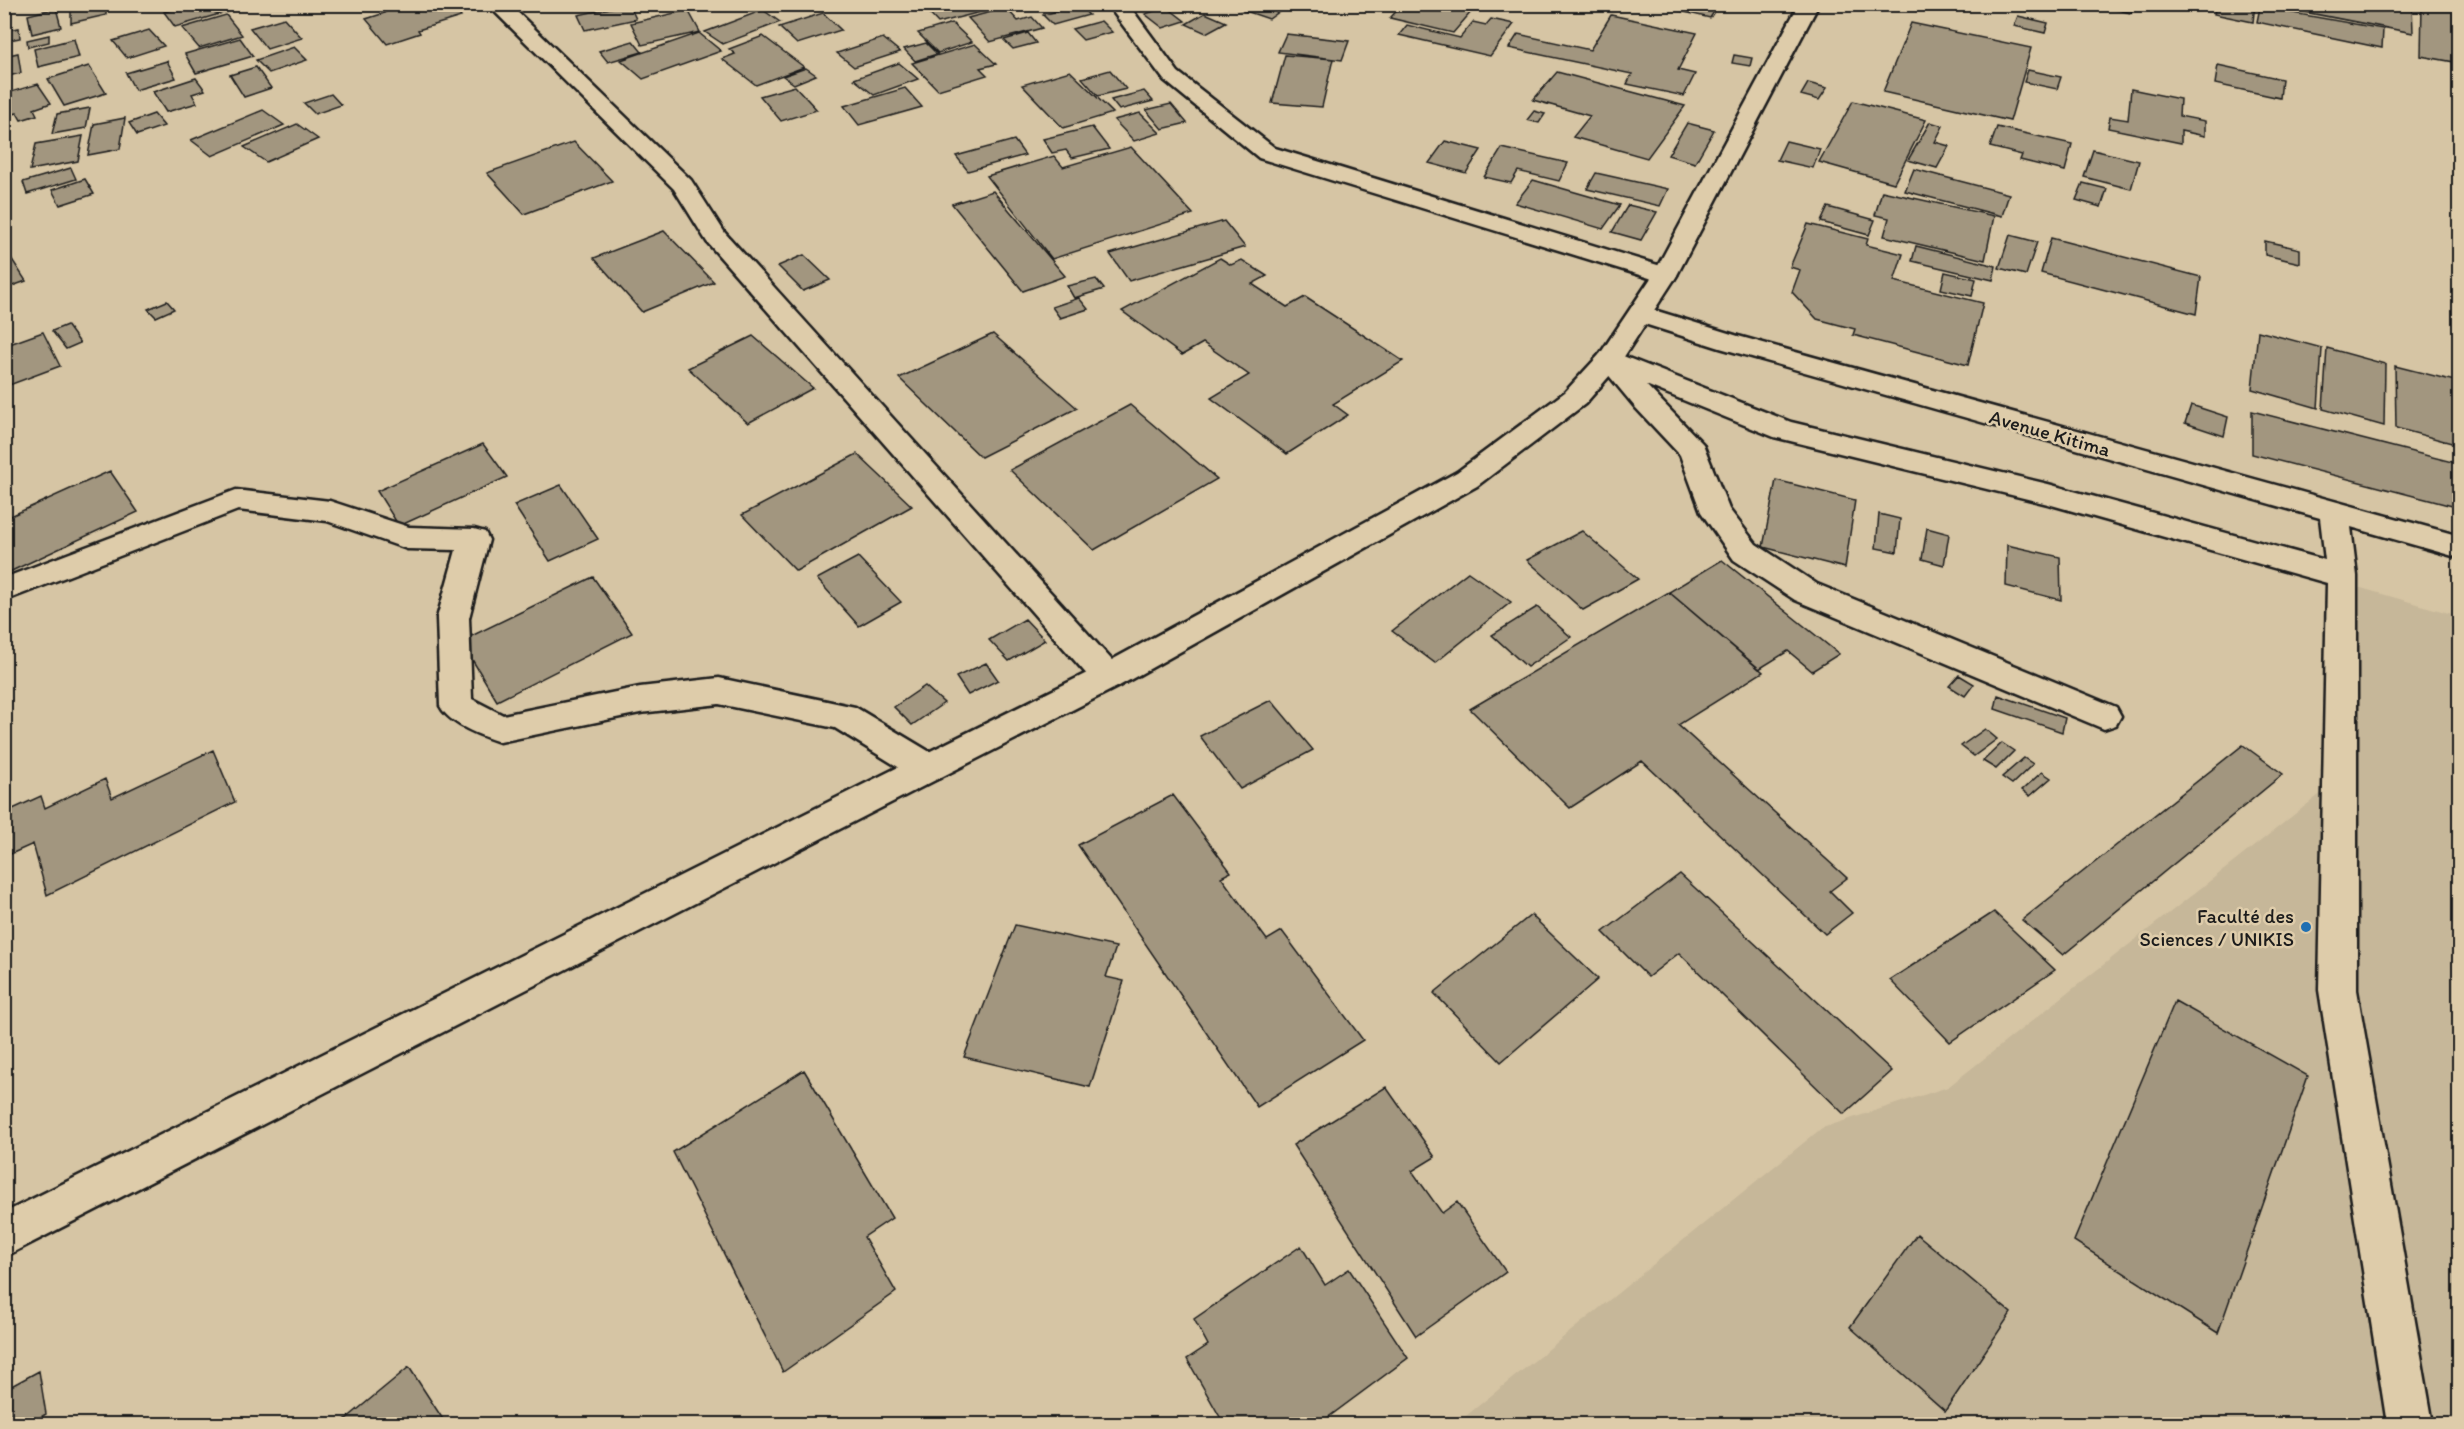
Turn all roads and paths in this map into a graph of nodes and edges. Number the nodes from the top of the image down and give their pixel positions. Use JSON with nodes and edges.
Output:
{"nodes":[{"id":1,"x":497,"y":4,"type":"edge"},
{"id":2,"x":1117,"y":4,"type":"edge"},
{"id":3,"x":1809,"y":4,"type":"edge"},
{"id":4,"x":1665,"y":275,"type":"junction"},
{"id":5,"x":1641,"y":314,"type":"junction"},
{"id":6,"x":1610,"y":360,"type":"junction"},
{"id":7,"x":2334,"y":513,"type":"junction"},
{"id":8,"x":2460,"y":547,"type":"edge"},
{"id":9,"x":2342,"y":576,"type":"junction"},
{"id":10,"x":4,"y":590,"type":"edge"},
{"id":11,"x":1108,"y":677,"type":"junction"},
{"id":12,"x":2104,"y":716,"type":"dead end"},
{"id":13,"x":928,"y":768,"type":"junction"},
{"id":14,"x":4,"y":1236,"type":"edge"},
{"id":15,"x":2410,"y":1425,"type":"edge"}],
"edges":[{"from":1,"to":11,"type":"street"},
{"from":2,"to":4,"type":"street"},
{"from":3,"to":4,"type":"street"},
{"from":4,"to":5,"type":"street"},
{"from":5,"to":6,"type":"street"},
{"from":5,"to":7,"type":"street","name":"Avenue Kitima"},
{"from":6,"to":9,"type":"street"},
{"from":6,"to":11,"type":"street"},
{"from":6,"to":12,"type":"street"},
{"from":7,"to":8,"type":"street","name":"Avenue Kitima"},
{"from":7,"to":9,"type":"street"},
{"from":9,"to":15,"type":"street"},
{"from":10,"to":13,"type":"street"},
{"from":11,"to":13,"type":"street"},
{"from":13,"to":14,"type":"street"}]}
